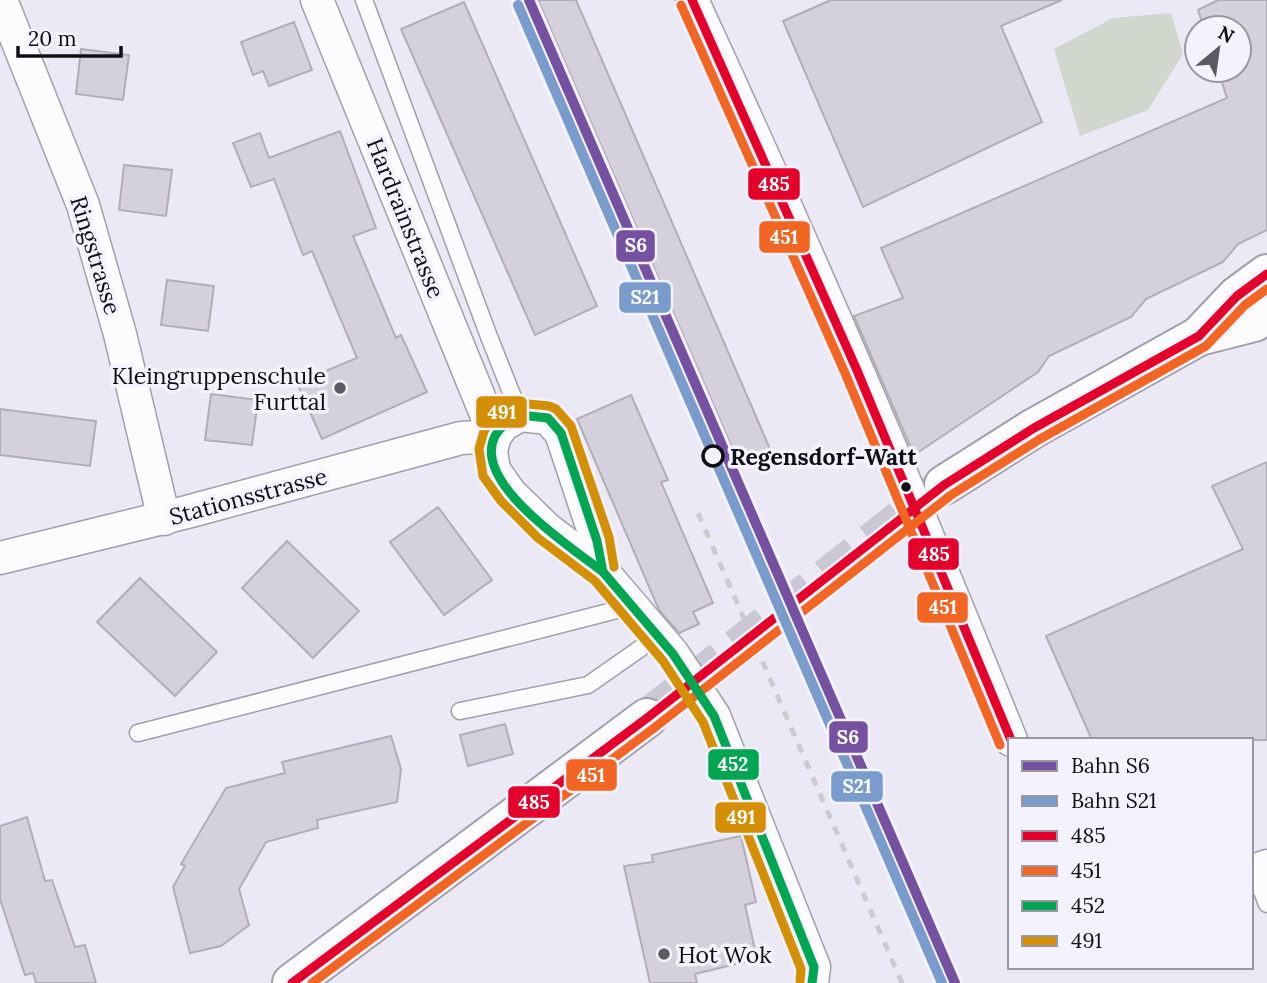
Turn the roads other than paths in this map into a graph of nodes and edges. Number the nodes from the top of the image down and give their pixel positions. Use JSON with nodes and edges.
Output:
{"nodes":[{"id":1,"x":1,"y":0,"type":"edge"},
{"id":2,"x":317,"y":0,"type":"edge"},
{"id":3,"x":364,"y":0,"type":"edge"},
{"id":4,"x":692,"y":0,"type":"edge"},
{"id":5,"x":1267,"y":274,"type":"edge"},
{"id":6,"x":1267,"y":314,"type":"edge"},
{"id":7,"x":1199,"y":335,"type":"junction"},
{"id":8,"x":520,"y":415,"type":"junction"},
{"id":9,"x":495,"y":436,"type":"junction"},
{"id":10,"x":944,"y":485,"type":"tunnel mouth"},
{"id":11,"x":164,"y":519,"type":"junction"},
{"id":12,"x":0,"y":558,"type":"edge"},
{"id":13,"x":603,"y":572,"type":"junction"},
{"id":14,"x":632,"y":606,"type":"junction"},
{"id":15,"x":658,"y":636,"type":"junction"},
{"id":16,"x":460,"y":710,"type":"dead end"},
{"id":17,"x":647,"y":718,"type":"tunnel mouth"},
{"id":18,"x":138,"y":733,"type":"dead end"},
{"id":19,"x":1010,"y":738,"type":"edge"},
{"id":20,"x":1257,"y":870,"type":"edge"},
{"id":21,"x":1267,"y":904,"type":"edge"},
{"id":22,"x":292,"y":983,"type":"edge"},
{"id":23,"x":812,"y":983,"type":"edge"}],
"edges":[{"from":1,"to":11,"type":"street","name":"Ringstrasse"},
{"from":2,"to":9,"type":"street","name":"Hardrainstrasse"},
{"from":3,"to":8,"type":"lane"},
{"from":4,"to":19,"type":"street"},
{"from":5,"to":7,"type":"main road"},
{"from":6,"to":7,"type":"main road"},
{"from":7,"to":10,"type":"main road"},
{"from":8,"to":9,"type":"street"},
{"from":8,"to":13,"type":"street","name":"Hardrainstrasse"},
{"from":9,"to":11,"type":"street","name":"Stationsstrasse"},
{"from":9,"to":13,"type":"street","name":"Hardrainstrasse"},
{"from":11,"to":12,"type":"street","name":"Stationsstrasse"},
{"from":13,"to":14,"type":"street","name":"Hardrainstrasse"},
{"from":14,"to":15,"type":"street","name":"Hardrainstrasse"},
{"from":14,"to":18,"type":"lane"},
{"from":15,"to":16,"type":"lane"},
{"from":15,"to":23,"type":"street","name":"Hardrainstrasse"},
{"from":17,"to":22,"type":"main road"},
{"from":20,"to":21,"type":"lane"}]}
